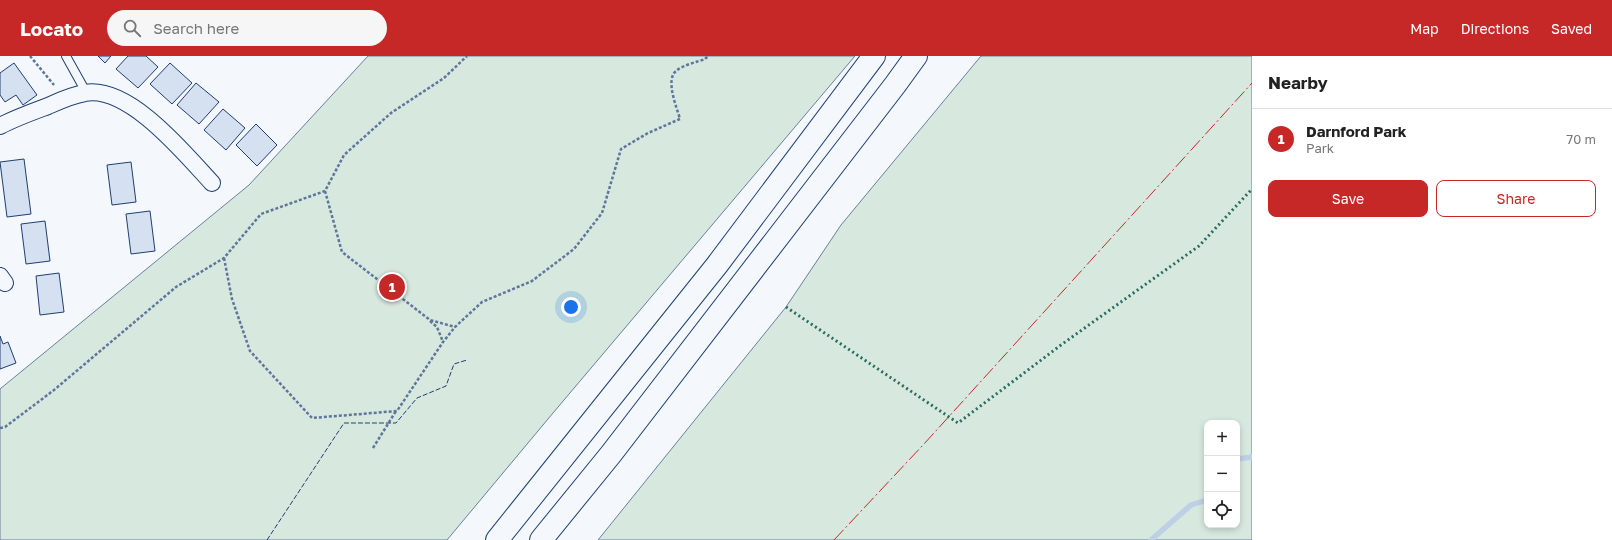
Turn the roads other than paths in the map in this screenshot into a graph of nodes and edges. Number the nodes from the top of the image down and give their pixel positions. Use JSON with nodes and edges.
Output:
{"nodes":[{"id":1,"x":66,"y":56,"type":"edge"},
{"id":2,"x":874,"y":56,"type":"edge"},
{"id":3,"x":916,"y":56,"type":"edge"},
{"id":4,"x":86,"y":92,"type":"junction"},
{"id":5,"x":0,"y":126,"type":"edge"},
{"id":6,"x":212,"y":183,"type":"dead end"},
{"id":7,"x":497,"y":540,"type":"edge"},
{"id":8,"x":541,"y":540,"type":"edge"}],
"edges":[{"from":1,"to":4,"type":"lane"},
{"from":2,"to":7,"type":"highway"},
{"from":3,"to":8,"type":"highway"},
{"from":4,"to":5,"type":"street"},
{"from":4,"to":6,"type":"street"}]}
